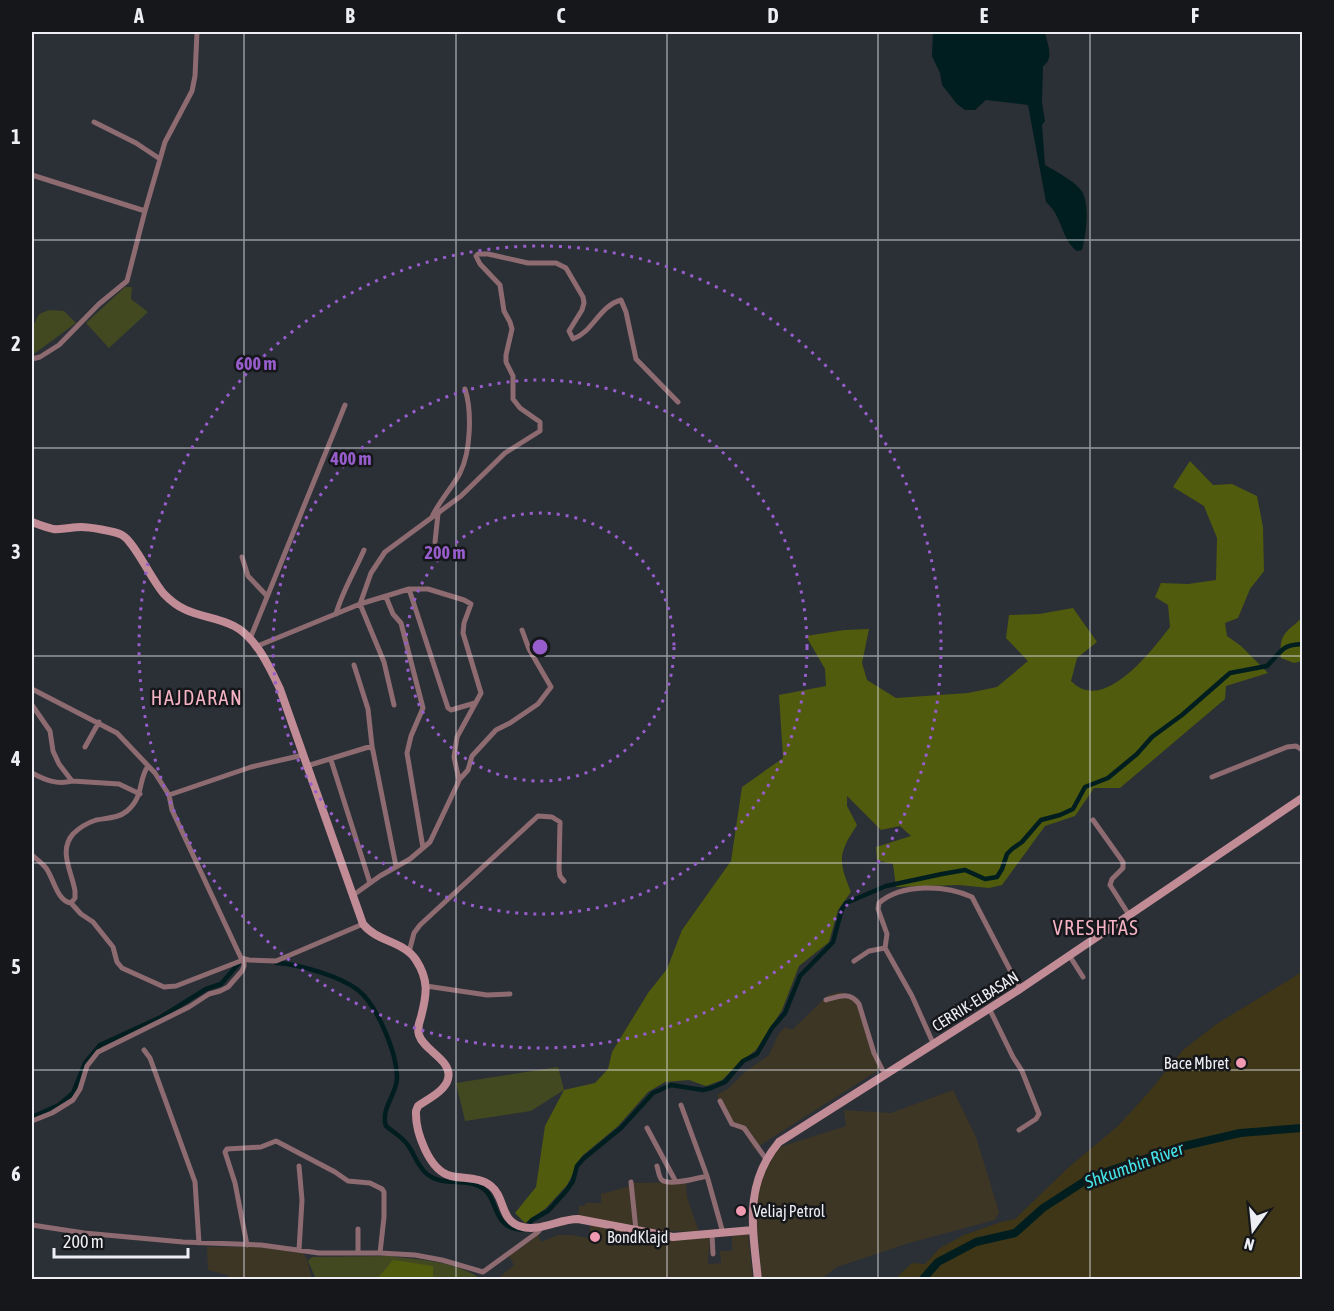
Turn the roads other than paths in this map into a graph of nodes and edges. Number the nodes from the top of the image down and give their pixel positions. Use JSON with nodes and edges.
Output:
{"nodes":[{"id":1,"x":197,"y":32,"type":"edge"},
{"id":2,"x":94,"y":122,"type":"dead end"},
{"id":3,"x":160,"y":159,"type":"junction"},
{"id":4,"x":32,"y":175,"type":"edge"},
{"id":5,"x":145,"y":211,"type":"junction"},
{"id":6,"x":32,"y":359,"type":"edge"},
{"id":7,"x":465,"y":389,"type":"dead end"},
{"id":8,"x":678,"y":402,"type":"dead end"},
{"id":9,"x":345,"y":405,"type":"dead end"},
{"id":10,"x":435,"y":516,"type":"junction"},
{"id":11,"x":32,"y":522,"type":"edge"},
{"id":12,"x":435,"y":542,"type":"dead end"},
{"id":13,"x":364,"y":550,"type":"dead end"},
{"id":14,"x":242,"y":557,"type":"dead end"},
{"id":15,"x":410,"y":589,"type":"junction"},
{"id":16,"x":267,"y":596,"type":"junction"},
{"id":17,"x":386,"y":597,"type":"junction"},
{"id":18,"x":360,"y":604,"type":"junction"},
{"id":19,"x":336,"y":614,"type":"junction"},
{"id":20,"x":522,"y":630,"type":"dead end"},
{"id":21,"x":250,"y":639,"type":"junction"},
{"id":22,"x":255,"y":647,"type":"junction"},
{"id":23,"x":354,"y":665,"type":"dead end"},
{"id":24,"x":32,"y":689,"type":"edge"},
{"id":25,"x":476,"y":703,"type":"junction"},
{"id":26,"x":32,"y":705,"type":"edge"},
{"id":27,"x":394,"y":705,"type":"dead end"},
{"id":28,"x":99,"y":722,"type":"junction"},
{"id":29,"x":372,"y":746,"type":"junction"},
{"id":30,"x":86,"y":747,"type":"dead end"},
{"id":31,"x":1302,"y":750,"type":"edge"},
{"id":32,"x":303,"y":755,"type":"junction"},
{"id":33,"x":331,"y":760,"type":"junction"},
{"id":34,"x":148,"y":766,"type":"junction"},
{"id":35,"x":307,"y":766,"type":"junction"},
{"id":36,"x":32,"y":772,"type":"edge"},
{"id":37,"x":1212,"y":777,"type":"dead end"},
{"id":38,"x":459,"y":780,"type":"junction"},
{"id":39,"x":72,"y":781,"type":"junction"},
{"id":40,"x":140,"y":794,"type":"junction"},
{"id":41,"x":169,"y":795,"type":"junction"},
{"id":42,"x":1302,"y":798,"type":"edge"},
{"id":43,"x":1093,"y":820,"type":"dead end"},
{"id":44,"x":423,"y":848,"type":"junction"},
{"id":45,"x":32,"y":855,"type":"edge"},
{"id":46,"x":396,"y":866,"type":"junction"},
{"id":47,"x":564,"y":881,"type":"dead end"},
{"id":48,"x":370,"y":883,"type":"junction"},
{"id":49,"x":352,"y":896,"type":"junction"},
{"id":50,"x":71,"y":903,"type":"junction"},
{"id":51,"x":1129,"y":915,"type":"junction"},
{"id":52,"x":363,"y":924,"type":"junction"},
{"id":53,"x":885,"y":948,"type":"junction"},
{"id":54,"x":409,"y":952,"type":"junction"},
{"id":55,"x":1069,"y":955,"type":"junction"},
{"id":56,"x":854,"y":961,"type":"dead end"},
{"id":57,"x":244,"y":962,"type":"junction"},
{"id":58,"x":1083,"y":977,"type":"dead end"},
{"id":59,"x":426,"y":986,"type":"junction"},
{"id":60,"x":1020,"y":989,"type":"junction"},
{"id":61,"x":510,"y":994,"type":"dead end"},
{"id":62,"x":826,"y":1000,"type":"dead end"},
{"id":63,"x":989,"y":1008,"type":"junction"},
{"id":64,"x":933,"y":1043,"type":"junction"},
{"id":65,"x":144,"y":1050,"type":"dead end"},
{"id":66,"x":885,"y":1075,"type":"junction"},
{"id":67,"x":720,"y":1101,"type":"dead end"},
{"id":68,"x":681,"y":1105,"type":"dead end"},
{"id":69,"x":32,"y":1121,"type":"edge"},
{"id":70,"x":647,"y":1128,"type":"dead end"},
{"id":71,"x":1019,"y":1130,"type":"dead end"},
{"id":72,"x":766,"y":1159,"type":"junction"},
{"id":73,"x":299,"y":1166,"type":"dead end"},
{"id":74,"x":657,"y":1166,"type":"dead end"},
{"id":75,"x":707,"y":1176,"type":"junction"},
{"id":76,"x":631,"y":1182,"type":"dead end"},
{"id":77,"x":676,"y":1182,"type":"junction"},
{"id":78,"x":32,"y":1225,"type":"edge"},
{"id":79,"x":542,"y":1227,"type":"junction"},
{"id":80,"x":358,"y":1229,"type":"dead end"},
{"id":81,"x":636,"y":1230,"type":"junction"},
{"id":82,"x":753,"y":1230,"type":"junction"},
{"id":83,"x":723,"y":1233,"type":"junction"},
{"id":84,"x":712,"y":1234,"type":"junction"},
{"id":85,"x":199,"y":1243,"type":"junction"},
{"id":86,"x":247,"y":1245,"type":"junction"},
{"id":87,"x":299,"y":1250,"type":"junction"},
{"id":88,"x":358,"y":1253,"type":"junction"},
{"id":89,"x":380,"y":1253,"type":"junction"},
{"id":90,"x":713,"y":1254,"type":"dead end"},
{"id":91,"x":758,"y":1280,"type":"edge"}],
"edges":[{"from":1,"to":3,"type":"street"},
{"from":2,"to":3,"type":"street"},
{"from":3,"to":5,"type":"street"},
{"from":4,"to":5,"type":"street"},
{"from":5,"to":6,"type":"street"},
{"from":7,"to":10,"type":"street"},
{"from":8,"to":10,"type":"street"},
{"from":9,"to":16,"type":"street"},
{"from":10,"to":12,"type":"street"},
{"from":10,"to":18,"type":"street"},
{"from":11,"to":21,"type":"main road"},
{"from":13,"to":19,"type":"street"},
{"from":14,"to":16,"type":"street"},
{"from":15,"to":17,"type":"street"},
{"from":15,"to":25,"type":"street"},
{"from":15,"to":25,"type":"street"},
{"from":16,"to":21,"type":"street"},
{"from":17,"to":18,"type":"street"},
{"from":17,"to":44,"type":"street"},
{"from":18,"to":19,"type":"street"},
{"from":18,"to":27,"type":"street"},
{"from":19,"to":22,"type":"street"},
{"from":20,"to":38,"type":"street"},
{"from":21,"to":22,"type":"main road"},
{"from":22,"to":32,"type":"main road"},
{"from":23,"to":29,"type":"street"},
{"from":24,"to":28,"type":"street"},
{"from":25,"to":38,"type":"street"},
{"from":26,"to":39,"type":"street"},
{"from":28,"to":30,"type":"street"},
{"from":28,"to":34,"type":"street"},
{"from":29,"to":33,"type":"street"},
{"from":29,"to":46,"type":"street"},
{"from":31,"to":37,"type":"street"},
{"from":32,"to":35,"type":"main road"},
{"from":32,"to":41,"type":"street"},
{"from":33,"to":35,"type":"street"},
{"from":33,"to":48,"type":"street"},
{"from":34,"to":40,"type":"street"},
{"from":34,"to":41,"type":"street"},
{"from":35,"to":49,"type":"main road"},
{"from":36,"to":39,"type":"street"},
{"from":38,"to":44,"type":"street"},
{"from":39,"to":40,"type":"street"},
{"from":40,"to":50,"type":"street"},
{"from":41,"to":57,"type":"street"},
{"from":42,"to":51,"type":"main road","name":"CERRIK-ELBASAN"},
{"from":43,"to":51,"type":"street"},
{"from":44,"to":46,"type":"street"},
{"from":45,"to":50,"type":"street"},
{"from":46,"to":48,"type":"street"},
{"from":47,"to":54,"type":"street"},
{"from":48,"to":49,"type":"street"},
{"from":49,"to":52,"type":"main road"},
{"from":50,"to":57,"type":"street"},
{"from":51,"to":55,"type":"main road","name":"CERRIK-ELBASAN"},
{"from":52,"to":54,"type":"main road"},
{"from":52,"to":57,"type":"street"},
{"from":53,"to":56,"type":"street"},
{"from":53,"to":60,"type":"street"},
{"from":53,"to":64,"type":"street"},
{"from":54,"to":59,"type":"main road"},
{"from":55,"to":58,"type":"street"},
{"from":55,"to":60,"type":"main road","name":"CERRIK-ELBASAN"},
{"from":57,"to":69,"type":"street"},
{"from":59,"to":61,"type":"street"},
{"from":59,"to":79,"type":"main road"},
{"from":60,"to":63,"type":"main road","name":"CERRIK-ELBASAN"},
{"from":62,"to":66,"type":"street"},
{"from":63,"to":64,"type":"main road","name":"CERRIK-ELBASAN"},
{"from":63,"to":71,"type":"street"},
{"from":64,"to":66,"type":"main road","name":"CERRIK-ELBASAN"},
{"from":65,"to":85,"type":"street"},
{"from":66,"to":72,"type":"main road","name":"CERRIK-ELBASAN"},
{"from":67,"to":72,"type":"street"},
{"from":68,"to":75,"type":"street"},
{"from":70,"to":77,"type":"street"},
{"from":72,"to":82,"type":"main road","name":"CERRIK-ELBASAN"},
{"from":73,"to":87,"type":"street"},
{"from":74,"to":77,"type":"street"},
{"from":75,"to":77,"type":"street"},
{"from":75,"to":83,"type":"street"},
{"from":76,"to":81,"type":"street"},
{"from":78,"to":85,"type":"street"},
{"from":79,"to":81,"type":"main road"},
{"from":79,"to":89,"type":"street"},
{"from":80,"to":88,"type":"street"},
{"from":81,"to":84,"type":"main road"},
{"from":82,"to":83,"type":"main road"},
{"from":82,"to":91,"type":"main road","name":"CERRIK-ELBASAN"},
{"from":83,"to":84,"type":"main road"},
{"from":84,"to":90,"type":"street"},
{"from":85,"to":86,"type":"street"},
{"from":86,"to":87,"type":"street"},
{"from":86,"to":89,"type":"street"},
{"from":87,"to":88,"type":"street"},
{"from":88,"to":89,"type":"street"}]}
